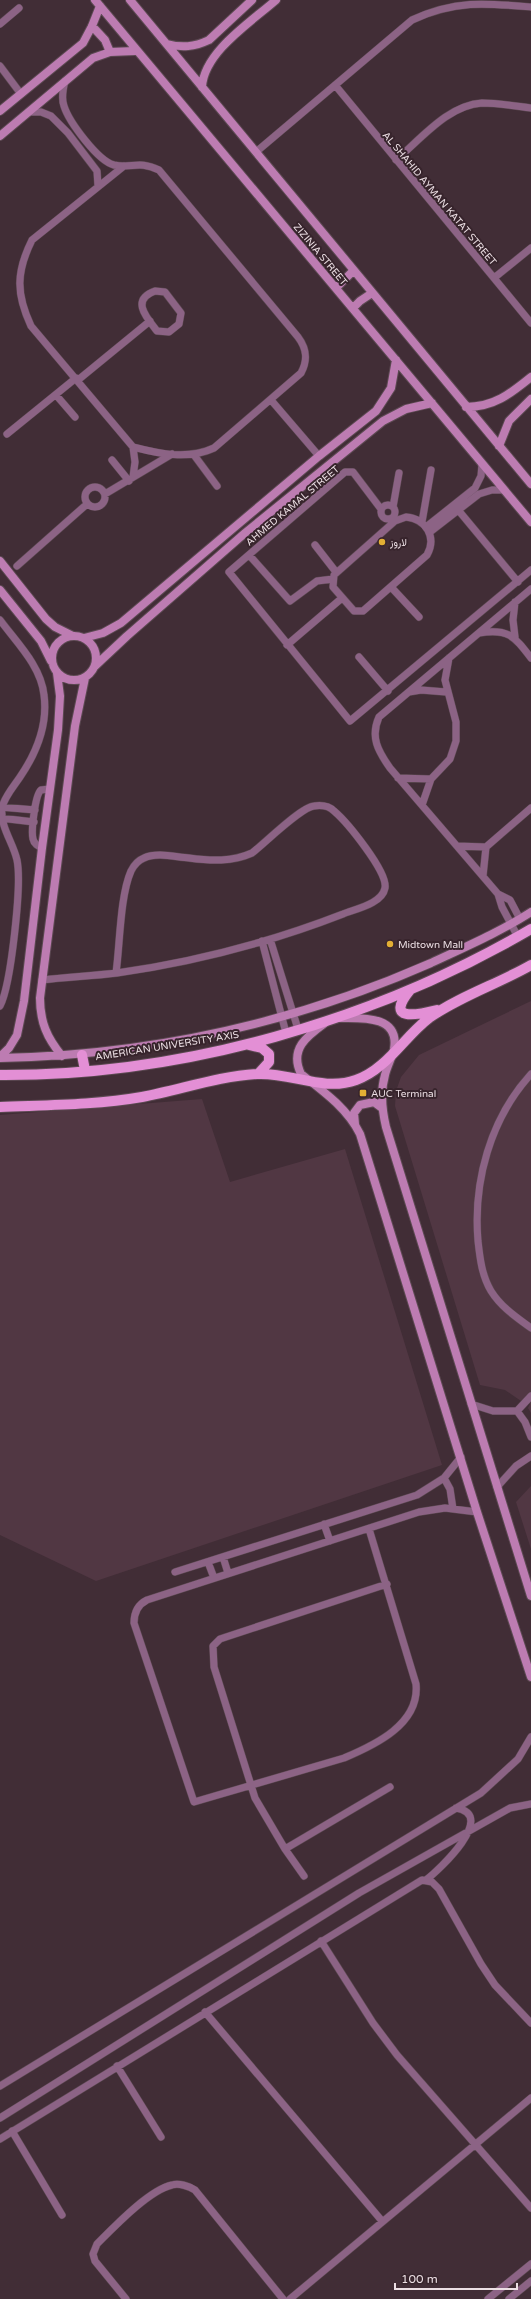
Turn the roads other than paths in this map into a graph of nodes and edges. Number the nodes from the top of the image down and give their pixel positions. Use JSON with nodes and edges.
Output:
{"nodes":[{"id":1,"x":130,"y":0,"type":"edge"},
{"id":2,"x":252,"y":0,"type":"edge"},
{"id":3,"x":276,"y":0,"type":"edge"},
{"id":4,"x":97,"y":3,"type":"edge"},
{"id":5,"x":531,"y":7,"type":"edge"},
{"id":6,"x":19,"y":8,"type":"dead end"},
{"id":7,"x":0,"y":24,"type":"edge"},
{"id":8,"x":92,"y":26,"type":"junction"},
{"id":9,"x":166,"y":44,"type":"junction"},
{"id":10,"x":136,"y":51,"type":"junction"},
{"id":11,"x":110,"y":52,"type":"junction"},
{"id":12,"x":0,"y":66,"type":"edge"},
{"id":13,"x":65,"y":81,"type":"junction"},
{"id":14,"x":334,"y":85,"type":"junction"},
{"id":15,"x":202,"y":87,"type":"junction"},
{"id":16,"x":21,"y":94,"type":"junction"},
{"id":17,"x":531,"y":108,"type":"edge"},
{"id":18,"x":0,"y":111,"type":"edge"},
{"id":19,"x":30,"y":112,"type":"junction"},
{"id":20,"x":0,"y":136,"type":"edge"},
{"id":21,"x":87,"y":140,"type":"junction"},
{"id":22,"x":79,"y":147,"type":"junction"},
{"id":23,"x":256,"y":152,"type":"junction"},
{"id":24,"x":396,"y":160,"type":"junction"},
{"id":25,"x":124,"y":166,"type":"junction"},
{"id":26,"x":98,"y":186,"type":"junction"},
{"id":27,"x":531,"y":248,"type":"edge"},
{"id":28,"x":353,"y":271,"type":"junction"},
{"id":29,"x":494,"y":278,"type":"junction"},
{"id":30,"x":336,"y":288,"type":"junction"},
{"id":31,"x":372,"y":293,"type":"junction"},
{"id":32,"x":353,"y":308,"type":"junction"},
{"id":33,"x":150,"y":321,"type":"junction"},
{"id":34,"x":531,"y":323,"type":"edge"},
{"id":35,"x":396,"y":360,"type":"junction"},
{"id":36,"x":77,"y":379,"type":"junction"},
{"id":37,"x":528,"y":379,"type":"edge"},
{"id":38,"x":531,"y":389,"type":"edge"},
{"id":39,"x":56,"y":394,"type":"junction"},
{"id":40,"x":531,"y":399,"type":"edge"},
{"id":41,"x":271,"y":400,"type":"junction"},
{"id":42,"x":432,"y":404,"type":"junction"},
{"id":43,"x":466,"y":407,"type":"junction"},
{"id":44,"x":75,"y":417,"type":"dead end"},
{"id":45,"x":7,"y":434,"type":"dead end"},
{"id":46,"x":499,"y":446,"type":"junction"},
{"id":47,"x":133,"y":447,"type":"junction"},
{"id":48,"x":172,"y":454,"type":"junction"},
{"id":49,"x":194,"y":455,"type":"junction"},
{"id":50,"x":319,"y":456,"type":"junction"},
{"id":51,"x":112,"y":460,"type":"dead end"},
{"id":52,"x":482,"y":464,"type":"junction"},
{"id":53,"x":431,"y":470,"type":"dead end"},
{"id":54,"x":399,"y":473,"type":"dead end"},
{"id":55,"x":131,"y":479,"type":"junction"},
{"id":56,"x":531,"y":484,"type":"edge"},
{"id":57,"x":217,"y":486,"type":"dead end"},
{"id":58,"x":504,"y":490,"type":"junction"},
{"id":59,"x":105,"y":494,"type":"junction"},
{"id":60,"x":87,"y":504,"type":"junction"},
{"id":61,"x":393,"y":507,"type":"junction"},
{"id":62,"x":456,"y":507,"type":"junction"},
{"id":63,"x":381,"y":509,"type":"junction"},
{"id":64,"x":394,"y":519,"type":"junction"},
{"id":65,"x":531,"y":522,"type":"edge"},
{"id":66,"x":426,"y":527,"type":"junction"},
{"id":67,"x":315,"y":545,"type":"dead end"},
{"id":68,"x":248,"y":555,"type":"junction"},
{"id":69,"x":0,"y":561,"type":"edge"},
{"id":70,"x":17,"y":566,"type":"dead end"},
{"id":71,"x":531,"y":570,"type":"edge"},
{"id":72,"x":336,"y":572,"type":"junction"},
{"id":73,"x":332,"y":579,"type":"junction"},
{"id":74,"x":518,"y":582,"type":"junction"},
{"id":75,"x":391,"y":587,"type":"junction"},
{"id":76,"x":531,"y":589,"type":"edge"},
{"id":77,"x":0,"y":590,"type":"edge"},
{"id":78,"x":342,"y":598,"type":"junction"},
{"id":79,"x":515,"y":602,"type":"junction"},
{"id":80,"x":419,"y":617,"type":"dead end"},
{"id":81,"x":0,"y":620,"type":"edge"},
{"id":82,"x":478,"y":634,"type":"junction"},
{"id":83,"x":73,"y":636,"type":"junction"},
{"id":84,"x":515,"y":637,"type":"junction"},
{"id":85,"x":84,"y":638,"type":"junction"},
{"id":86,"x":287,"y":645,"type":"junction"},
{"id":87,"x":359,"y":657,"type":"dead end"},
{"id":88,"x":449,"y":658,"type":"junction"},
{"id":89,"x":531,"y":658,"type":"edge"},
{"id":90,"x":53,"y":664,"type":"junction"},
{"id":91,"x":95,"y":666,"type":"junction"},
{"id":92,"x":57,"y":673,"type":"junction"},
{"id":93,"x":85,"y":678,"type":"junction"},
{"id":94,"x":388,"y":692,"type":"junction"},
{"id":95,"x":409,"y":692,"type":"junction"},
{"id":96,"x":446,"y":692,"type":"junction"},
{"id":97,"x":398,"y":778,"type":"junction"},
{"id":98,"x":431,"y":779,"type":"junction"},
{"id":99,"x":50,"y":789,"type":"junction"},
{"id":100,"x":422,"y":805,"type":"junction"},
{"id":101,"x":1,"y":807,"type":"edge"},
{"id":102,"x":531,"y":808,"type":"edge"},
{"id":103,"x":35,"y":810,"type":"junction"},
{"id":104,"x":1,"y":818,"type":"edge"},
{"id":105,"x":34,"y":822,"type":"junction"},
{"id":106,"x":457,"y":846,"type":"junction"},
{"id":107,"x":486,"y":847,"type":"junction"},
{"id":108,"x":42,"y":848,"type":"junction"},
{"id":109,"x":483,"y":876,"type":"junction"},
{"id":110,"x":498,"y":894,"type":"junction"},
{"id":111,"x":531,"y":912,"type":"edge"},
{"id":112,"x":520,"y":919,"type":"junction"},
{"id":113,"x":511,"y":925,"type":"junction"},
{"id":114,"x":531,"y":929,"type":"edge"},
{"id":115,"x":518,"y":937,"type":"junction"},
{"id":116,"x":270,"y":939,"type":"junction"},
{"id":117,"x":262,"y":941,"type":"junction"},
{"id":118,"x":531,"y":965,"type":"edge"},
{"id":119,"x":116,"y":973,"type":"junction"},
{"id":120,"x":42,"y":980,"type":"junction"},
{"id":121,"x":411,"y":988,"type":"junction"},
{"id":122,"x":287,"y":994,"type":"junction"},
{"id":123,"x":277,"y":997,"type":"junction"},
{"id":124,"x":0,"y":1006,"type":"edge"},
{"id":125,"x":442,"y":1009,"type":"junction"},
{"id":126,"x":293,"y":1014,"type":"junction"},
{"id":127,"x":282,"y":1017,"type":"junction"},
{"id":128,"x":334,"y":1019,"type":"junction"},
{"id":129,"x":298,"y":1030,"type":"junction"},
{"id":130,"x":286,"y":1034,"type":"junction"},
{"id":131,"x":248,"y":1044,"type":"junction"},
{"id":132,"x":82,"y":1054,"type":"junction"},
{"id":133,"x":393,"y":1054,"type":"junction"},
{"id":134,"x":62,"y":1056,"type":"junction"},
{"id":135,"x":0,"y":1058,"type":"edge"},
{"id":136,"x":85,"y":1070,"type":"junction"},
{"id":137,"x":259,"y":1074,"type":"junction"},
{"id":138,"x":531,"y":1074,"type":"edge"},
{"id":139,"x":0,"y":1076,"type":"edge"},
{"id":140,"x":310,"y":1081,"type":"junction"},
{"id":141,"x":0,"y":1107,"type":"edge"},
{"id":142,"x":382,"y":1108,"type":"junction"},
{"id":143,"x":355,"y":1124,"type":"junction"},
{"id":144,"x":531,"y":1328,"type":"edge"},
{"id":145,"x":531,"y":1396,"type":"edge"},
{"id":146,"x":471,"y":1404,"type":"junction"},
{"id":147,"x":517,"y":1411,"type":"junction"},
{"id":148,"x":531,"y":1437,"type":"edge"},
{"id":149,"x":531,"y":1455,"type":"edge"},
{"id":150,"x":461,"y":1457,"type":"junction"},
{"id":151,"x":444,"y":1478,"type":"junction"},
{"id":152,"x":497,"y":1487,"type":"junction"},
{"id":153,"x":453,"y":1508,"type":"junction"},
{"id":154,"x":477,"y":1512,"type":"junction"},
{"id":155,"x":324,"y":1524,"type":"junction"},
{"id":156,"x":369,"y":1528,"type":"junction"},
{"id":157,"x":330,"y":1541,"type":"junction"},
{"id":158,"x":222,"y":1557,"type":"junction"},
{"id":159,"x":208,"y":1562,"type":"junction"},
{"id":160,"x":175,"y":1572,"type":"dead end"},
{"id":161,"x":228,"y":1573,"type":"junction"},
{"id":162,"x":214,"y":1578,"type":"junction"},
{"id":163,"x":387,"y":1584,"type":"junction"},
{"id":164,"x":531,"y":1596,"type":"edge"},
{"id":165,"x":531,"y":1677,"type":"edge"},
{"id":166,"x":531,"y":1737,"type":"edge"},
{"id":167,"x":250,"y":1785,"type":"junction"},
{"id":168,"x":390,"y":1787,"type":"dead end"},
{"id":169,"x":531,"y":1804,"type":"edge"},
{"id":170,"x":456,"y":1808,"type":"junction"},
{"id":171,"x":468,"y":1831,"type":"junction"},
{"id":172,"x":284,"y":1849,"type":"junction"},
{"id":173,"x":304,"y":1876,"type":"dead end"},
{"id":174,"x":426,"y":1880,"type":"junction"},
{"id":175,"x":321,"y":1941,"type":"junction"},
{"id":176,"x":205,"y":2012,"type":"junction"},
{"id":177,"x":531,"y":2023,"type":"edge"},
{"id":178,"x":117,"y":2066,"type":"junction"},
{"id":179,"x":0,"y":2086,"type":"edge"},
{"id":180,"x":531,"y":2098,"type":"edge"},
{"id":181,"x":0,"y":2118,"type":"edge"},
{"id":182,"x":12,"y":2131,"type":"junction"},
{"id":183,"x":161,"y":2137,"type":"dead end"},
{"id":184,"x":0,"y":2139,"type":"edge"},
{"id":185,"x":476,"y":2143,"type":"junction"},
{"id":186,"x":531,"y":2208,"type":"edge"},
{"id":187,"x":62,"y":2215,"type":"dead end"},
{"id":188,"x":382,"y":2222,"type":"junction"},
{"id":189,"x":531,"y":2264,"type":"edge"},
{"id":190,"x":516,"y":2276,"type":"junction"},
{"id":191,"x":507,"y":2284,"type":"junction"},
{"id":192,"x":528,"y":2284,"type":"edge"},
{"id":193,"x":516,"y":2294,"type":"junction"},
{"id":194,"x":126,"y":2299,"type":"edge"},
{"id":195,"x":283,"y":2299,"type":"edge"},
{"id":196,"x":290,"y":2299,"type":"edge"},
{"id":197,"x":488,"y":2299,"type":"edge"},
{"id":198,"x":509,"y":2299,"type":"edge"}],
"edges":[{"from":1,"to":9,"type":"street","name":"ZIZINIA STREET"},
{"from":2,"to":9,"type":"street"},
{"from":3,"to":15,"type":"street"},
{"from":4,"to":8,"type":"street"},
{"from":4,"to":10,"type":"street","name":"ZIZINIA STREET"},
{"from":5,"to":14,"type":"street"},
{"from":6,"to":7,"type":"street"},
{"from":8,"to":11,"type":"street"},
{"from":8,"to":16,"type":"street"},
{"from":9,"to":15,"type":"street","name":"ZIZINIA STREET"},
{"from":10,"to":11,"type":"street"},
{"from":10,"to":30,"type":"street","name":"ZIZINIA STREET"},
{"from":11,"to":13,"type":"street"},
{"from":12,"to":16,"type":"street"},
{"from":13,"to":19,"type":"street"},
{"from":13,"to":21,"type":"street"},
{"from":14,"to":23,"type":"street"},
{"from":14,"to":24,"type":"street","name":"AL SHAHID AYMAN KATAT STREET"},
{"from":15,"to":23,"type":"street","name":"ZIZINIA STREET"},
{"from":16,"to":18,"type":"street"},
{"from":17,"to":24,"type":"street"},
{"from":19,"to":20,"type":"street"},
{"from":19,"to":22,"type":"street"},
{"from":21,"to":22,"type":"street"},
{"from":21,"to":25,"type":"street"},
{"from":22,"to":26,"type":"street"},
{"from":23,"to":28,"type":"street","name":"ZIZINIA STREET"},
{"from":24,"to":29,"type":"street","name":"AL SHAHID AYMAN KATAT STREET"},
{"from":25,"to":26,"type":"street"},
{"from":25,"to":41,"type":"street"},
{"from":26,"to":36,"type":"street"},
{"from":27,"to":29,"type":"street"},
{"from":28,"to":30,"type":"street"},
{"from":28,"to":31,"type":"street","name":"ZIZINIA STREET"},
{"from":29,"to":34,"type":"street","name":"AL SHAHID AYMAN KATAT STREET"},
{"from":30,"to":32,"type":"street","name":"ZIZINIA STREET"},
{"from":31,"to":32,"type":"street"},
{"from":31,"to":43,"type":"street","name":"ZIZINIA STREET"},
{"from":32,"to":35,"type":"street","name":"ZIZINIA STREET"},
{"from":33,"to":33,"type":"street"},
{"from":33,"to":36,"type":"street"},
{"from":35,"to":42,"type":"street","name":"ZIZINIA STREET"},
{"from":35,"to":50,"type":"street"},
{"from":36,"to":39,"type":"street"},
{"from":36,"to":47,"type":"street"},
{"from":37,"to":38,"type":"street"},
{"from":37,"to":43,"type":"street"},
{"from":39,"to":44,"type":"street"},
{"from":39,"to":45,"type":"street"},
{"from":40,"to":46,"type":"street"},
{"from":41,"to":49,"type":"street"},
{"from":41,"to":50,"type":"street"},
{"from":42,"to":52,"type":"street","name":"ZIZINIA STREET"},
{"from":42,"to":91,"type":"street"},
{"from":43,"to":46,"type":"street","name":"ZIZINIA STREET"},
{"from":46,"to":56,"type":"street","name":"ZIZINIA STREET"},
{"from":47,"to":48,"type":"street"},
{"from":47,"to":55,"type":"street"},
{"from":48,"to":49,"type":"street"},
{"from":48,"to":55,"type":"street"},
{"from":49,"to":57,"type":"street"},
{"from":50,"to":85,"type":"street"},
{"from":51,"to":55,"type":"street"},
{"from":52,"to":58,"type":"street","name":"ZIZINIA STREET"},
{"from":52,"to":62,"type":"street"},
{"from":53,"to":66,"type":"street"},
{"from":54,"to":61,"type":"street"},
{"from":55,"to":59,"type":"street"},
{"from":58,"to":62,"type":"street"},
{"from":58,"to":65,"type":"street","name":"ZIZINIA STREET"},
{"from":59,"to":60,"type":"street"},
{"from":59,"to":60,"type":"street"},
{"from":60,"to":70,"type":"street"},
{"from":61,"to":63,"type":"street"},
{"from":61,"to":64,"type":"street"},
{"from":62,"to":66,"type":"street"},
{"from":62,"to":74,"type":"street"},
{"from":63,"to":64,"type":"street"},
{"from":63,"to":68,"type":"street","name":"AHMED KAMAL STREET"},
{"from":64,"to":66,"type":"street"},
{"from":64,"to":72,"type":"street"},
{"from":66,"to":75,"type":"street"},
{"from":67,"to":72,"type":"street"},
{"from":68,"to":73,"type":"street"},
{"from":68,"to":86,"type":"street","name":"AHMED KAMAL STREET"},
{"from":69,"to":83,"type":"street"},
{"from":71,"to":74,"type":"street"},
{"from":72,"to":73,"type":"street"},
{"from":73,"to":78,"type":"street"},
{"from":74,"to":94,"type":"street"},
{"from":75,"to":78,"type":"street"},
{"from":75,"to":80,"type":"street"},
{"from":76,"to":79,"type":"street"},
{"from":77,"to":90,"type":"street"},
{"from":78,"to":86,"type":"street"},
{"from":79,"to":82,"type":"street"},
{"from":79,"to":84,"type":"street"},
{"from":81,"to":101,"type":"street"},
{"from":82,"to":84,"type":"street"},
{"from":82,"to":88,"type":"street"},
{"from":83,"to":85,"type":"street"},
{"from":83,"to":90,"type":"street"},
{"from":84,"to":89,"type":"street"},
{"from":85,"to":91,"type":"street"},
{"from":86,"to":94,"type":"street"},
{"from":87,"to":94,"type":"street"},
{"from":88,"to":95,"type":"street"},
{"from":88,"to":96,"type":"street"},
{"from":90,"to":92,"type":"street"},
{"from":91,"to":93,"type":"street"},
{"from":92,"to":93,"type":"street"},
{"from":92,"to":99,"type":"street"},
{"from":93,"to":120,"type":"street"},
{"from":95,"to":96,"type":"street"},
{"from":95,"to":97,"type":"street"},
{"from":96,"to":98,"type":"street"},
{"from":97,"to":98,"type":"street"},
{"from":97,"to":100,"type":"street"},
{"from":98,"to":100,"type":"street"},
{"from":99,"to":103,"type":"street"},
{"from":99,"to":108,"type":"street"},
{"from":100,"to":106,"type":"street"},
{"from":101,"to":103,"type":"street"},
{"from":101,"to":104,"type":"street"},
{"from":102,"to":107,"type":"street"},
{"from":103,"to":105,"type":"street"},
{"from":104,"to":105,"type":"street"},
{"from":104,"to":124,"type":"street"},
{"from":105,"to":108,"type":"street"},
{"from":106,"to":107,"type":"street"},
{"from":106,"to":109,"type":"street"},
{"from":107,"to":109,"type":"street"},
{"from":108,"to":135,"type":"street"},
{"from":109,"to":110,"type":"street"},
{"from":110,"to":112,"type":"street"},
{"from":110,"to":113,"type":"street"},
{"from":111,"to":112,"type":"street"},
{"from":112,"to":113,"type":"street"},
{"from":113,"to":115,"type":"street"},
{"from":113,"to":126,"type":"street"},
{"from":114,"to":115,"type":"main road","name":"AMERICAN UNIVERSITY AXIS"},
{"from":115,"to":121,"type":"main road","name":"AMERICAN UNIVERSITY AXIS"},
{"from":116,"to":117,"type":"street"},
{"from":116,"to":119,"type":"street"},
{"from":116,"to":122,"type":"street"},
{"from":117,"to":119,"type":"street"},
{"from":117,"to":123,"type":"street"},
{"from":118,"to":125,"type":"main road"},
{"from":119,"to":120,"type":"street"},
{"from":120,"to":134,"type":"street"},
{"from":121,"to":125,"type":"main road"},
{"from":121,"to":128,"type":"main road","name":"AMERICAN UNIVERSITY AXIS"},
{"from":122,"to":123,"type":"street"},
{"from":122,"to":126,"type":"street"},
{"from":123,"to":127,"type":"street"},
{"from":125,"to":133,"type":"main road"},
{"from":126,"to":127,"type":"street"},
{"from":126,"to":129,"type":"street"},
{"from":127,"to":130,"type":"street"},
{"from":127,"to":132,"type":"street"},
{"from":128,"to":129,"type":"main road","name":"AMERICAN UNIVERSITY AXIS"},
{"from":128,"to":133,"type":"street"},
{"from":128,"to":140,"type":"street"},
{"from":129,"to":130,"type":"main road","name":"AMERICAN UNIVERSITY AXIS"},
{"from":130,"to":131,"type":"main road","name":"AMERICAN UNIVERSITY AXIS"},
{"from":131,"to":136,"type":"main road","name":"AMERICAN UNIVERSITY AXIS"},
{"from":131,"to":137,"type":"main road"},
{"from":132,"to":134,"type":"street"},
{"from":132,"to":136,"type":"main road"},
{"from":133,"to":140,"type":"main road"},
{"from":133,"to":142,"type":"street"},
{"from":134,"to":135,"type":"street"},
{"from":136,"to":139,"type":"main road","name":"AMERICAN UNIVERSITY AXIS"},
{"from":137,"to":140,"type":"main road"},
{"from":137,"to":141,"type":"main road"},
{"from":138,"to":144,"type":"street"},
{"from":140,"to":143,"type":"street"},
{"from":142,"to":143,"type":"street"},
{"from":142,"to":146,"type":"street"},
{"from":143,"to":150,"type":"street"},
{"from":145,"to":147,"type":"street"},
{"from":146,"to":147,"type":"street"},
{"from":146,"to":152,"type":"street"},
{"from":147,"to":148,"type":"street"},
{"from":149,"to":152,"type":"street"},
{"from":150,"to":151,"type":"street"},
{"from":150,"to":154,"type":"street"},
{"from":151,"to":153,"type":"street"},
{"from":151,"to":155,"type":"street"},
{"from":152,"to":164,"type":"street"},
{"from":153,"to":154,"type":"street"},
{"from":153,"to":156,"type":"street"},
{"from":154,"to":165,"type":"street"},
{"from":155,"to":157,"type":"street"},
{"from":155,"to":158,"type":"street"},
{"from":156,"to":157,"type":"street"},
{"from":156,"to":163,"type":"street"},
{"from":157,"to":161,"type":"street"},
{"from":158,"to":159,"type":"street"},
{"from":158,"to":161,"type":"street"},
{"from":159,"to":160,"type":"street"},
{"from":159,"to":162,"type":"street"},
{"from":161,"to":162,"type":"street"},
{"from":162,"to":167,"type":"street"},
{"from":163,"to":167,"type":"street"},
{"from":163,"to":167,"type":"street"},
{"from":166,"to":170,"type":"street"},
{"from":167,"to":172,"type":"street"},
{"from":168,"to":172,"type":"street"},
{"from":169,"to":171,"type":"street"},
{"from":170,"to":171,"type":"street"},
{"from":170,"to":179,"type":"street"},
{"from":171,"to":174,"type":"street"},
{"from":171,"to":181,"type":"street"},
{"from":172,"to":173,"type":"street"},
{"from":174,"to":175,"type":"street"},
{"from":174,"to":177,"type":"street"},
{"from":175,"to":176,"type":"street"},
{"from":175,"to":185,"type":"street"},
{"from":176,"to":178,"type":"street"},
{"from":176,"to":188,"type":"street"},
{"from":178,"to":182,"type":"street"},
{"from":178,"to":183,"type":"street"},
{"from":180,"to":185,"type":"street"},
{"from":182,"to":184,"type":"street"},
{"from":182,"to":187,"type":"street"},
{"from":185,"to":186,"type":"street"},
{"from":185,"to":188,"type":"street"},
{"from":188,"to":196,"type":"street"},
{"from":189,"to":190,"type":"street"},
{"from":190,"to":191,"type":"street"},
{"from":190,"to":192,"type":"street"},
{"from":191,"to":193,"type":"street"},
{"from":191,"to":197,"type":"street"},
{"from":192,"to":193,"type":"street"},
{"from":193,"to":198,"type":"street"},
{"from":194,"to":195,"type":"street"}]}
